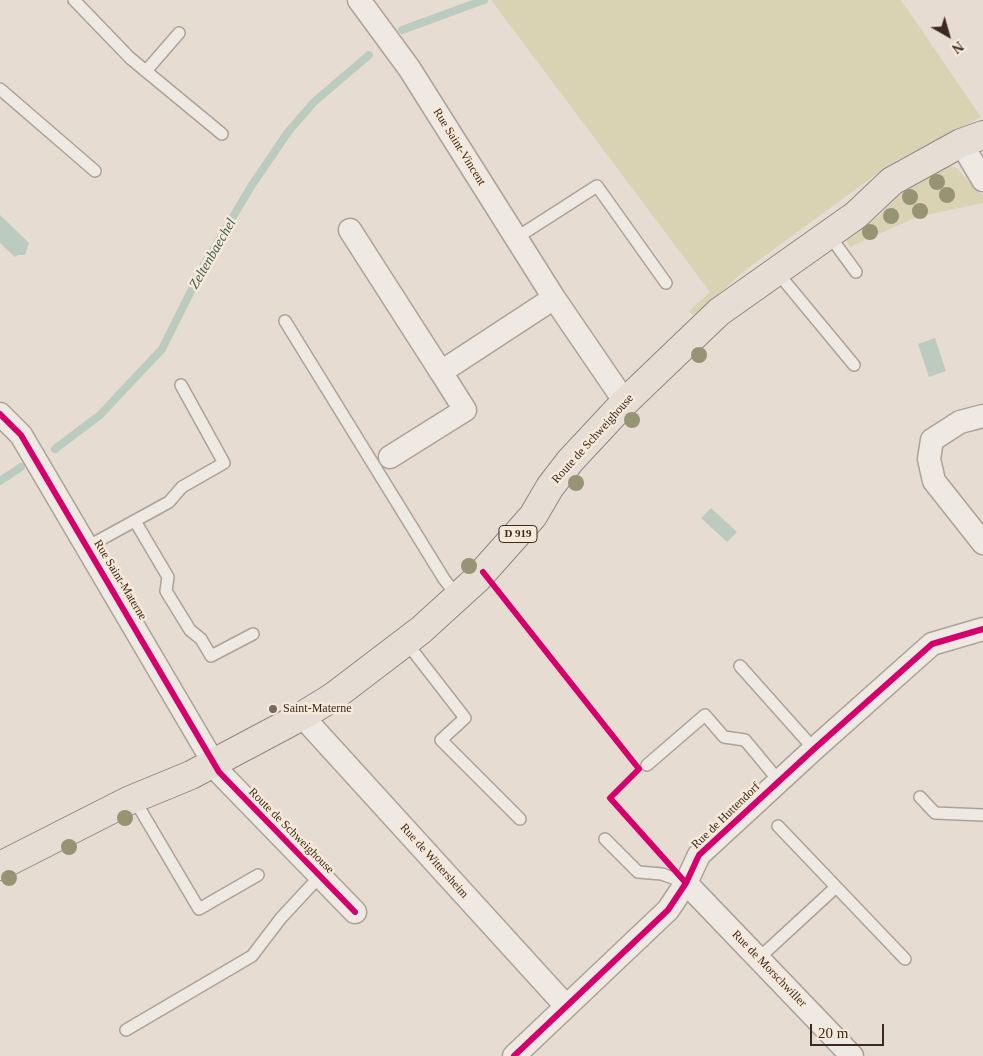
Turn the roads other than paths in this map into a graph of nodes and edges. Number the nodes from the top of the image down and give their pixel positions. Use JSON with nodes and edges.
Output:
{"nodes":[{"id":1,"x":74,"y":0,"type":"edge"},
{"id":2,"x":359,"y":0,"type":"edge"},
{"id":3,"x":179,"y":33,"type":"dead end"},
{"id":4,"x":146,"y":71,"type":"junction"},
{"id":5,"x":0,"y":88,"type":"edge"},
{"id":6,"x":222,"y":134,"type":"dead end"},
{"id":7,"x":972,"y":139,"type":"edge"},
{"id":8,"x":95,"y":171,"type":"dead end"},
{"id":9,"x":983,"y":180,"type":"edge"},
{"id":10,"x":350,"y":230,"type":"dead end"},
{"id":11,"x":829,"y":234,"type":"junction"},
{"id":12,"x":516,"y":238,"type":"junction"},
{"id":13,"x":777,"y":272,"type":"junction"},
{"id":14,"x":856,"y":272,"type":"dead end"},
{"id":15,"x":666,"y":283,"type":"dead end"},
{"id":16,"x":554,"y":298,"type":"junction"},
{"id":17,"x":284,"y":321,"type":"dead end"},
{"id":18,"x":854,"y":365,"type":"dead end"},
{"id":19,"x":441,"y":372,"type":"junction"},
{"id":20,"x":181,"y":385,"type":"dead end"},
{"id":21,"x":625,"y":402,"type":"junction"},
{"id":22,"x":0,"y":414,"type":"edge"},
{"id":23,"x":983,"y":416,"type":"edge"},
{"id":24,"x":390,"y":458,"type":"dead end"},
{"id":25,"x":135,"y":521,"type":"junction"},
{"id":26,"x":983,"y":542,"type":"edge"},
{"id":27,"x":87,"y":548,"type":"junction"},
{"id":28,"x":457,"y":596,"type":"junction"},
{"id":29,"x":983,"y":629,"type":"edge"},
{"id":30,"x":253,"y":634,"type":"dead end"},
{"id":31,"x":406,"y":642,"type":"junction"},
{"id":32,"x":740,"y":666,"type":"dead end"},
{"id":33,"x":302,"y":716,"type":"junction"},
{"id":34,"x":814,"y":749,"type":"junction"},
{"id":35,"x":214,"y":763,"type":"junction"},
{"id":36,"x":643,"y":767,"type":"road end"},
{"id":37,"x":780,"y":781,"type":"junction"},
{"id":38,"x":920,"y":797,"type":"dead end"},
{"id":39,"x":134,"y":799,"type":"junction"},
{"id":40,"x":983,"y":815,"type":"edge"},
{"id":41,"x":520,"y":819,"type":"dead end"},
{"id":42,"x":778,"y":826,"type":"dead end"},
{"id":43,"x":605,"y":839,"type":"dead end"},
{"id":44,"x":0,"y":866,"type":"edge"},
{"id":45,"x":258,"y":875,"type":"dead end"},
{"id":46,"x":320,"y":876,"type":"junction"},
{"id":47,"x":686,"y":883,"type":"junction"},
{"id":48,"x":836,"y":887,"type":"junction"},
{"id":49,"x":355,"y":912,"type":"dead end"},
{"id":50,"x":759,"y":958,"type":"junction"},
{"id":51,"x":904,"y":959,"type":"dead end"},
{"id":52,"x":566,"y":1006,"type":"junction"},
{"id":53,"x":126,"y":1030,"type":"dead end"},
{"id":54,"x":514,"y":1056,"type":"edge"},
{"id":55,"x":852,"y":1056,"type":"edge"}],
"edges":[{"from":1,"to":4,"type":"lane"},
{"from":2,"to":12,"type":"street","name":"Rue Saint-Vincent"},
{"from":3,"to":4,"type":"lane"},
{"from":4,"to":6,"type":"lane"},
{"from":5,"to":8,"type":"lane"},
{"from":7,"to":9,"type":"street","name":"Route de Schweighouse"},
{"from":7,"to":11,"type":"main road","name":"Route de Schweighouse","number":"D 919"},
{"from":10,"to":19,"type":"street"},
{"from":11,"to":13,"type":"main road","name":"Route de Schweighouse","number":"D 919"},
{"from":11,"to":14,"type":"lane"},
{"from":12,"to":15,"type":"lane"},
{"from":12,"to":16,"type":"street","name":"Rue Saint-Vincent"},
{"from":13,"to":18,"type":"lane"},
{"from":13,"to":21,"type":"main road","name":"Route de Schweighouse","number":"D 919"},
{"from":16,"to":19,"type":"street"},
{"from":16,"to":21,"type":"street","name":"Rue Saint-Vincent"},
{"from":17,"to":28,"type":"lane"},
{"from":19,"to":24,"type":"street"},
{"from":20,"to":25,"type":"lane"},
{"from":21,"to":28,"type":"main road","name":"Route de Schweighouse","number":"D 919"},
{"from":22,"to":27,"type":"street","name":"Rue Saint-Materne"},
{"from":23,"to":26,"type":"street"},
{"from":25,"to":27,"type":"lane"},
{"from":25,"to":30,"type":"lane"},
{"from":27,"to":35,"type":"street","name":"Rue Saint-Materne"},
{"from":28,"to":31,"type":"main road","name":"Route de Schweighouse","number":"D 919"},
{"from":29,"to":34,"type":"street","name":"Rue de Huttendorf"},
{"from":31,"to":33,"type":"main road","name":"Route de Schweighouse","number":"D 919"},
{"from":31,"to":41,"type":"lane"},
{"from":32,"to":34,"type":"lane"},
{"from":33,"to":35,"type":"main road","name":"Route de Schweighouse","number":"D 919"},
{"from":33,"to":52,"type":"street","name":"Rue de Wittersheim"},
{"from":34,"to":37,"type":"street","name":"Rue de Huttendorf"},
{"from":35,"to":39,"type":"main road","name":"Route de Schweighouse","number":"D 919"},
{"from":35,"to":46,"type":"street","name":"Route de Schweighouse"},
{"from":36,"to":37,"type":"lane"},
{"from":37,"to":47,"type":"street","name":"Rue de Huttendorf"},
{"from":38,"to":40,"type":"lane"},
{"from":39,"to":44,"type":"main road","name":"Route de Schweighouse","number":"D 919"},
{"from":39,"to":45,"type":"lane"},
{"from":42,"to":48,"type":"lane"},
{"from":43,"to":47,"type":"lane"},
{"from":46,"to":49,"type":"street","name":"Route de Schweighouse"},
{"from":46,"to":53,"type":"lane"},
{"from":47,"to":50,"type":"street","name":"Rue de Morschwiller"},
{"from":47,"to":52,"type":"street","name":"Rue de Huttendorf"},
{"from":48,"to":50,"type":"lane"},
{"from":48,"to":51,"type":"lane"},
{"from":50,"to":55,"type":"street","name":"Rue de Morschwiller"},
{"from":52,"to":54,"type":"street","name":"Rue de Huttendorf"}]}
